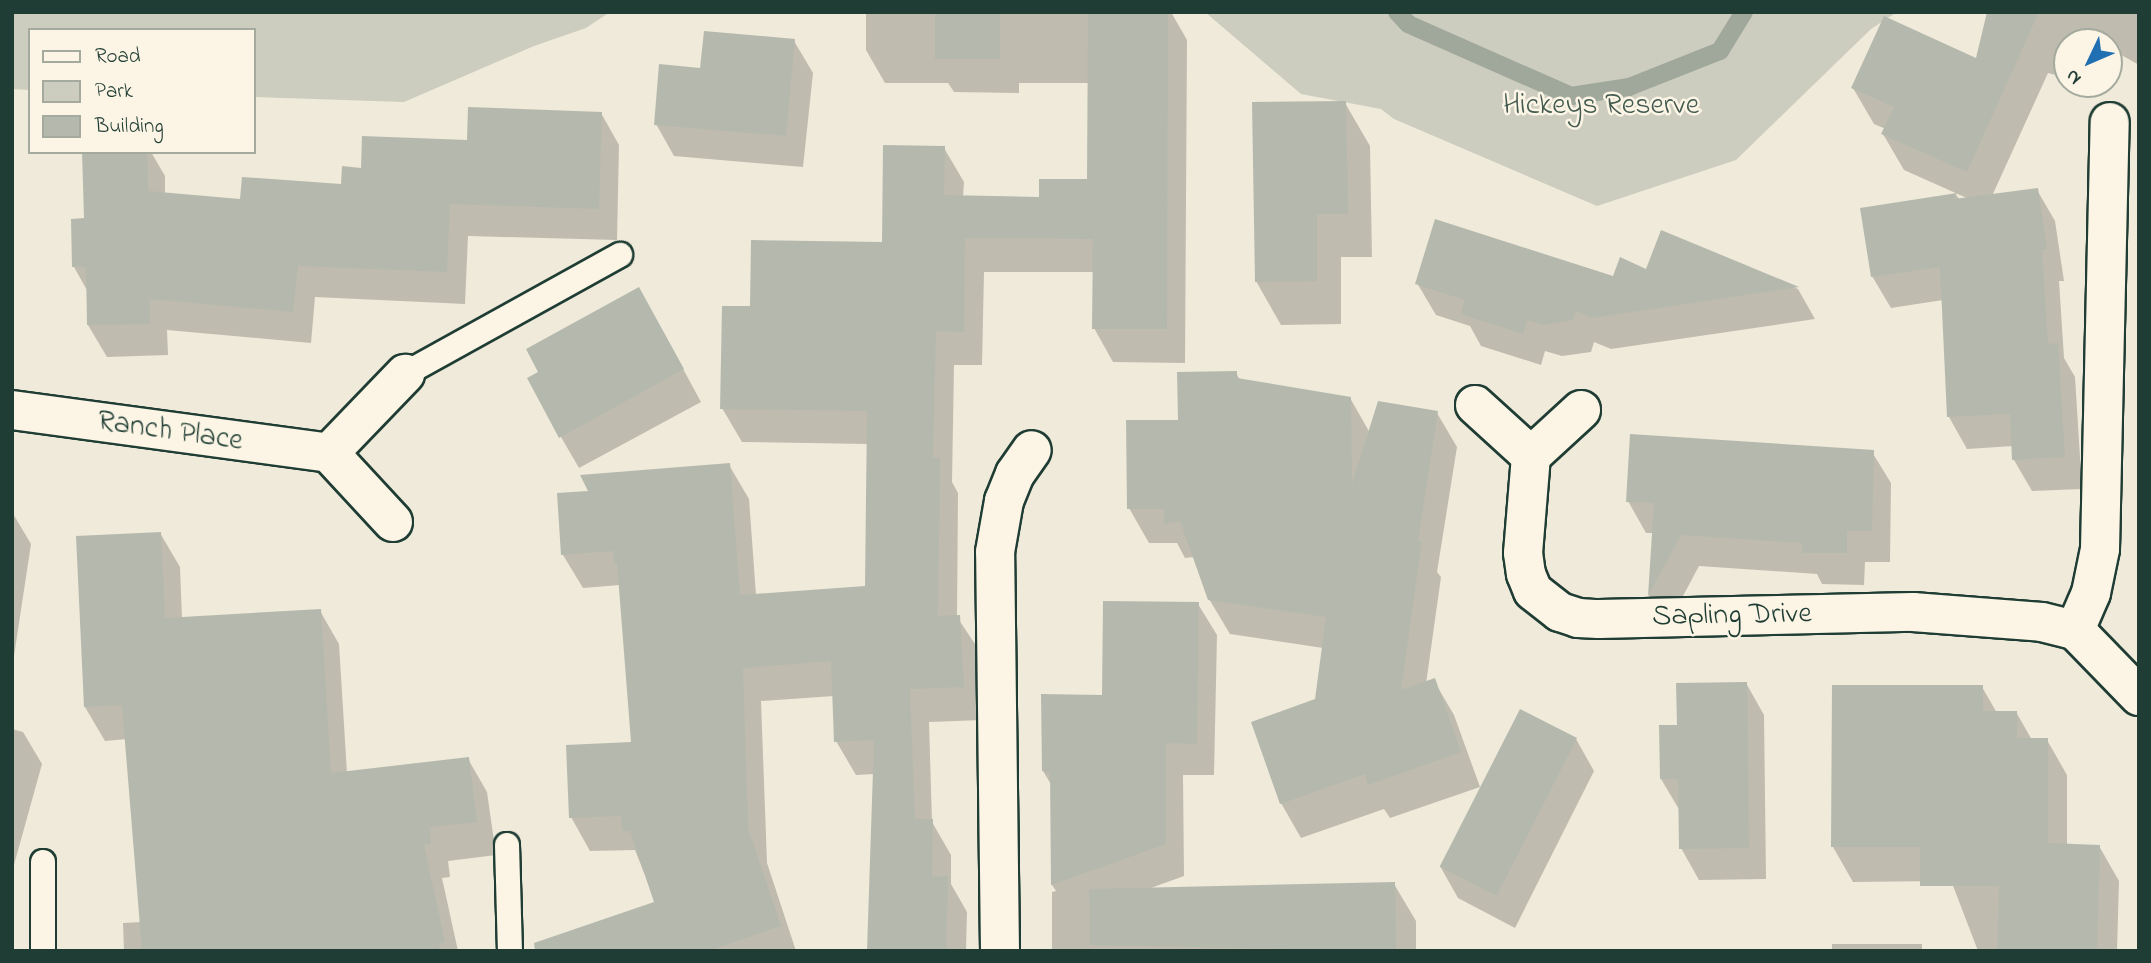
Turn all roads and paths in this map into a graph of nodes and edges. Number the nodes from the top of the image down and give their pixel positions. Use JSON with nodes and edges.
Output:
{"nodes":[{"id":1,"x":2110,"y":122,"type":"dead end"},
{"id":2,"x":620,"y":255,"type":"dead end"},
{"id":3,"x":405,"y":374,"type":"joint"},
{"id":4,"x":1475,"y":405,"type":"dead end"},
{"id":5,"x":12,"y":410,"type":"edge"},
{"id":6,"x":1581,"y":410,"type":"dead end"},
{"id":7,"x":1031,"y":450,"type":"dead end"},
{"id":8,"x":329,"y":453,"type":"junction"},
{"id":9,"x":1531,"y":456,"type":"junction"},
{"id":10,"x":393,"y":522,"type":"dead end"},
{"id":11,"x":2076,"y":630,"type":"junction"},
{"id":12,"x":2139,"y":696,"type":"edge"},
{"id":13,"x":507,"y":845,"type":"dead end"},
{"id":14,"x":43,"y":862,"type":"dead end"},
{"id":15,"x":43,"y":951,"type":"edge"},
{"id":16,"x":510,"y":951,"type":"edge"},
{"id":17,"x":1000,"y":951,"type":"edge"}],
"edges":[{"from":1,"to":11,"type":"street"},
{"from":2,"to":3,"type":"lane"},
{"from":3,"to":8,"type":"street"},
{"from":4,"to":9,"type":"street"},
{"from":5,"to":8,"type":"street","name":"Ranch Place"},
{"from":6,"to":9,"type":"street"},
{"from":7,"to":17,"type":"street"},
{"from":8,"to":10,"type":"street"},
{"from":9,"to":11,"type":"street","name":"Sapling Drive"},
{"from":11,"to":12,"type":"street"},
{"from":13,"to":16,"type":"lane"},
{"from":14,"to":15,"type":"lane"}]}
